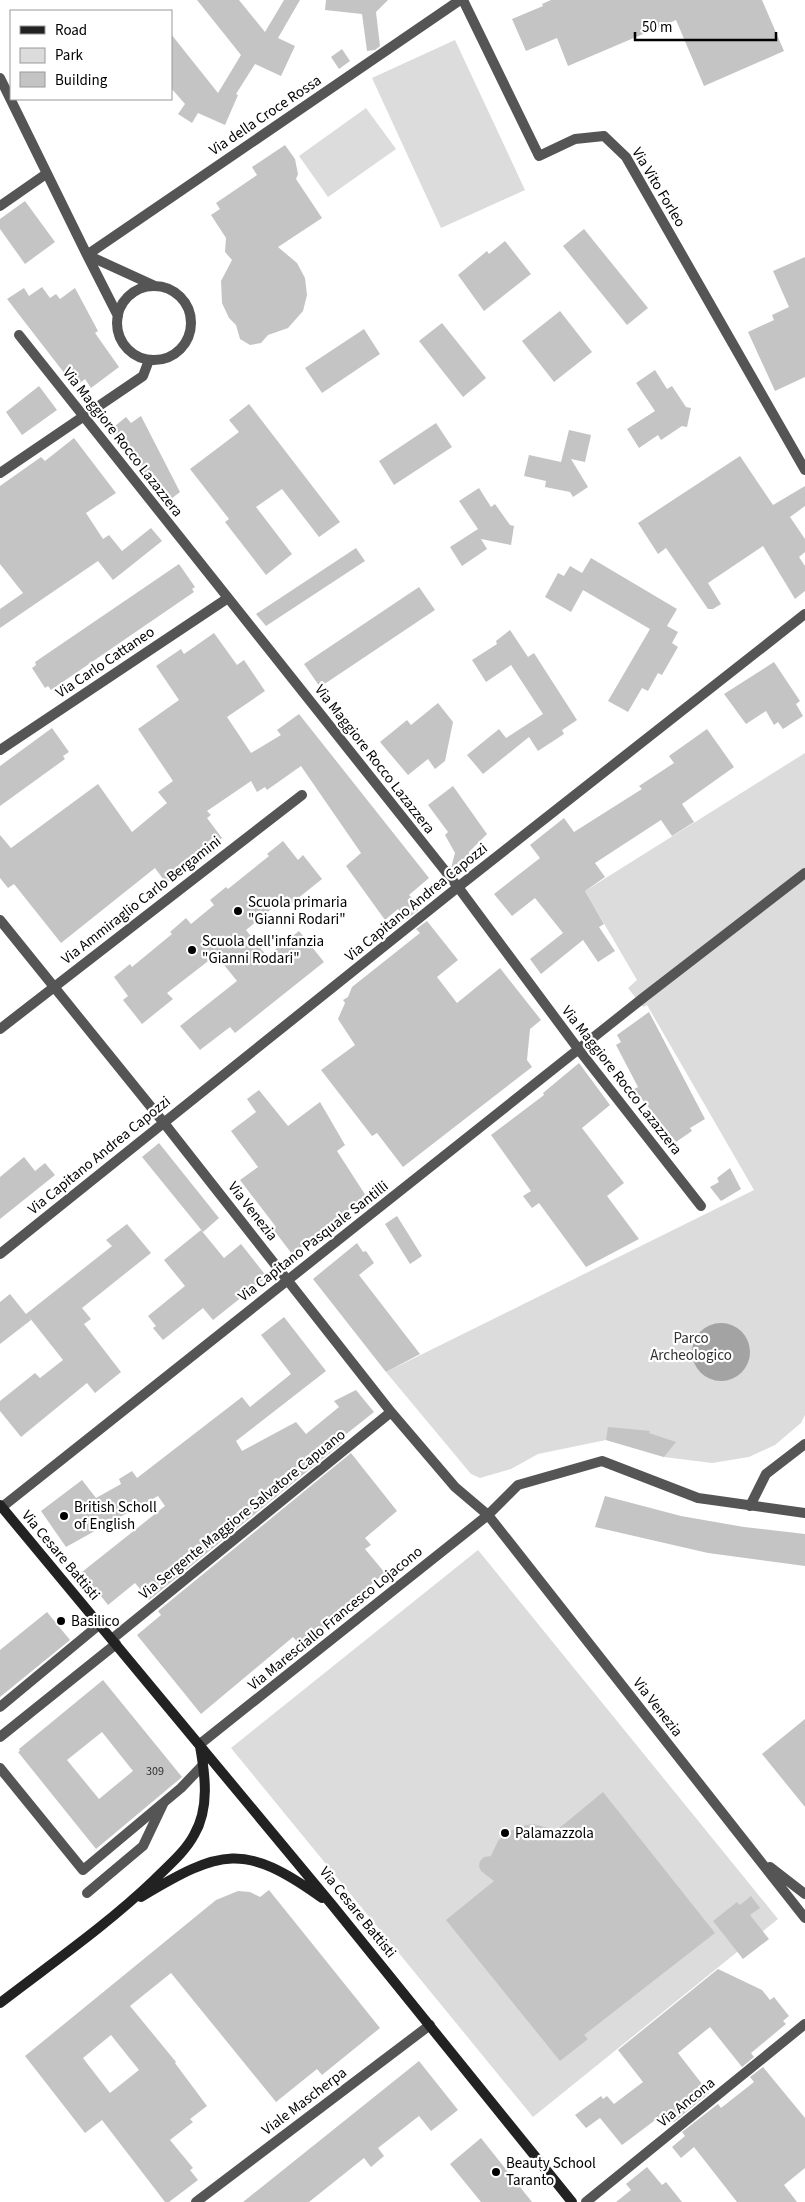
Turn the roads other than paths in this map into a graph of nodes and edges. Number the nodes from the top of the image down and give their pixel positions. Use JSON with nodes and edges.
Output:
{"nodes":[{"id":1,"x":461,"y":0,"type":"edge"},
{"id":2,"x":0,"y":78,"type":"edge"},
{"id":3,"x":10,"y":99,"type":"edge"},
{"id":4,"x":11,"y":100,"type":"edge"},
{"id":5,"x":46,"y":174,"type":"junction"},
{"id":6,"x":0,"y":206,"type":"edge"},
{"id":7,"x":87,"y":255,"type":"junction"},
{"id":8,"x":156,"y":287,"type":"junction"},
{"id":9,"x":118,"y":316,"type":"junction"},
{"id":10,"x":19,"y":335,"type":"dead end"},
{"id":11,"x":149,"y":360,"type":"junction"},
{"id":12,"x":83,"y":416,"type":"junction"},
{"id":13,"x":805,"y":469,"type":"edge"},
{"id":14,"x":0,"y":473,"type":"edge"},
{"id":15,"x":228,"y":598,"type":"junction"},
{"id":16,"x":805,"y":614,"type":"edge"},
{"id":17,"x":0,"y":750,"type":"edge"},
{"id":18,"x":302,"y":795,"type":"dead end"},
{"id":19,"x":805,"y":873,"type":"edge"},
{"id":20,"x":458,"y":887,"type":"junction"},
{"id":21,"x":0,"y":920,"type":"edge"},
{"id":22,"x":54,"y":986,"type":"junction"},
{"id":23,"x":0,"y":1029,"type":"edge"},
{"id":24,"x":579,"y":1050,"type":"junction"},
{"id":25,"x":164,"y":1123,"type":"junction"},
{"id":26,"x":702,"y":1206,"type":"dead end"},
{"id":27,"x":0,"y":1254,"type":"edge"},
{"id":28,"x":288,"y":1280,"type":"junction"},
{"id":29,"x":391,"y":1412,"type":"junction"},
{"id":30,"x":805,"y":1444,"type":"edge"},
{"id":31,"x":1,"y":1506,"type":"edge"},
{"id":32,"x":750,"y":1506,"type":"junction"},
{"id":33,"x":805,"y":1514,"type":"edge"},
{"id":34,"x":488,"y":1515,"type":"junction"},
{"id":35,"x":100,"y":1624,"type":"junction"},
{"id":36,"x":114,"y":1642,"type":"junction"},
{"id":37,"x":0,"y":1707,"type":"edge"},
{"id":38,"x":0,"y":1737,"type":"edge"},
{"id":39,"x":200,"y":1744,"type":"junction"},
{"id":40,"x":203,"y":1764,"type":"junction"},
{"id":41,"x":0,"y":1768,"type":"edge"},
{"id":42,"x":163,"y":1804,"type":"junction"},
{"id":43,"x":757,"y":1858,"type":"junction"},
{"id":44,"x":87,"y":1893,"type":"dead end"},
{"id":45,"x":805,"y":1894,"type":"edge"},
{"id":46,"x":126,"y":1906,"type":"junction"},
{"id":47,"x":333,"y":1906,"type":"junction"},
{"id":48,"x":805,"y":1918,"type":"edge"},
{"id":49,"x":0,"y":2003,"type":"edge"},
{"id":50,"x":805,"y":2024,"type":"edge"},
{"id":51,"x":430,"y":2025,"type":"junction"},
{"id":52,"x":196,"y":2202,"type":"edge"},
{"id":53,"x":572,"y":2202,"type":"edge"},
{"id":54,"x":586,"y":2202,"type":"edge"}],
"edges":[{"from":1,"to":7,"type":"street","name":"Via della Croce Rossa"},
{"from":1,"to":13,"type":"street","name":"Via Vito Forleo"},
{"from":2,"to":3,"type":"street"},
{"from":4,"to":5,"type":"street"},
{"from":5,"to":6,"type":"street"},
{"from":5,"to":7,"type":"street"},
{"from":7,"to":8,"type":"street"},
{"from":7,"to":9,"type":"street"},
{"from":8,"to":9,"type":"street"},
{"from":8,"to":11,"type":"street"},
{"from":9,"to":11,"type":"street"},
{"from":10,"to":12,"type":"street","name":"Via Maggiore Rocco Lazazzera"},
{"from":11,"to":12,"type":"street"},
{"from":12,"to":14,"type":"street"},
{"from":12,"to":15,"type":"street","name":"Via Maggiore Rocco Lazazzera"},
{"from":15,"to":17,"type":"street","name":"Via Carlo Cattaneo"},
{"from":15,"to":20,"type":"street","name":"Via Maggiore Rocco Lazazzera"},
{"from":16,"to":20,"type":"street","name":"Via Capitano Andrea Capozzi"},
{"from":18,"to":22,"type":"street","name":"Via Ammiraglio Carlo Bergamini"},
{"from":19,"to":24,"type":"street","name":"Via Capitano Pasquale Santilli"},
{"from":20,"to":24,"type":"street","name":"Via Maggiore Rocco Lazazzera"},
{"from":20,"to":25,"type":"street","name":"Via Capitano Andrea Capozzi"},
{"from":21,"to":22,"type":"street","name":"Via Venezia"},
{"from":22,"to":23,"type":"street","name":"Via Ammiraglio Carlo Bergamini"},
{"from":22,"to":25,"type":"street","name":"Via Venezia"},
{"from":24,"to":26,"type":"street","name":"Via Maggiore Rocco Lazazzera"},
{"from":24,"to":28,"type":"street","name":"Via Capitano Pasquale Santilli"},
{"from":25,"to":27,"type":"street","name":"Via Capitano Andrea Capozzi"},
{"from":25,"to":28,"type":"street","name":"Via Venezia"},
{"from":28,"to":29,"type":"street","name":"Via Venezia"},
{"from":28,"to":31,"type":"street","name":"Via Capitano Pasquale Santilli"},
{"from":29,"to":34,"type":"street","name":"Via Venezia"},
{"from":29,"to":36,"type":"street","name":"Via Sergente Maggiore Salvatore Capuano"},
{"from":30,"to":32,"type":"street"},
{"from":31,"to":35,"type":"main road","name":"Via Cesare Battisti"},
{"from":32,"to":33,"type":"street"},
{"from":32,"to":34,"type":"street"},
{"from":34,"to":39,"type":"street","name":"Via Maresciallo Francesco Lojacono"},
{"from":34,"to":43,"type":"street","name":"Via Venezia"},
{"from":35,"to":36,"type":"main road","name":"Via Cesare Battisti"},
{"from":35,"to":37,"type":"street"},
{"from":36,"to":38,"type":"street"},
{"from":36,"to":39,"type":"main road","name":"Via Cesare Battisti"},
{"from":39,"to":40,"type":"main road"},
{"from":39,"to":47,"type":"main road","name":"Via Cesare Battisti"},
{"from":40,"to":42,"type":"street"},
{"from":40,"to":46,"type":"main road"},
{"from":41,"to":42,"type":"street"},
{"from":42,"to":44,"type":"street"},
{"from":43,"to":45,"type":"street"},
{"from":43,"to":48,"type":"street","name":"Via Venezia"},
{"from":46,"to":47,"type":"main road"},
{"from":46,"to":49,"type":"main road"},
{"from":47,"to":51,"type":"main road","name":"Via Cesare Battisti"},
{"from":50,"to":54,"type":"street","name":"Via Ancona"},
{"from":51,"to":52,"type":"street","name":"Viale Mascherpa"},
{"from":51,"to":53,"type":"main road","name":"Via Cesare Battisti"}]}
